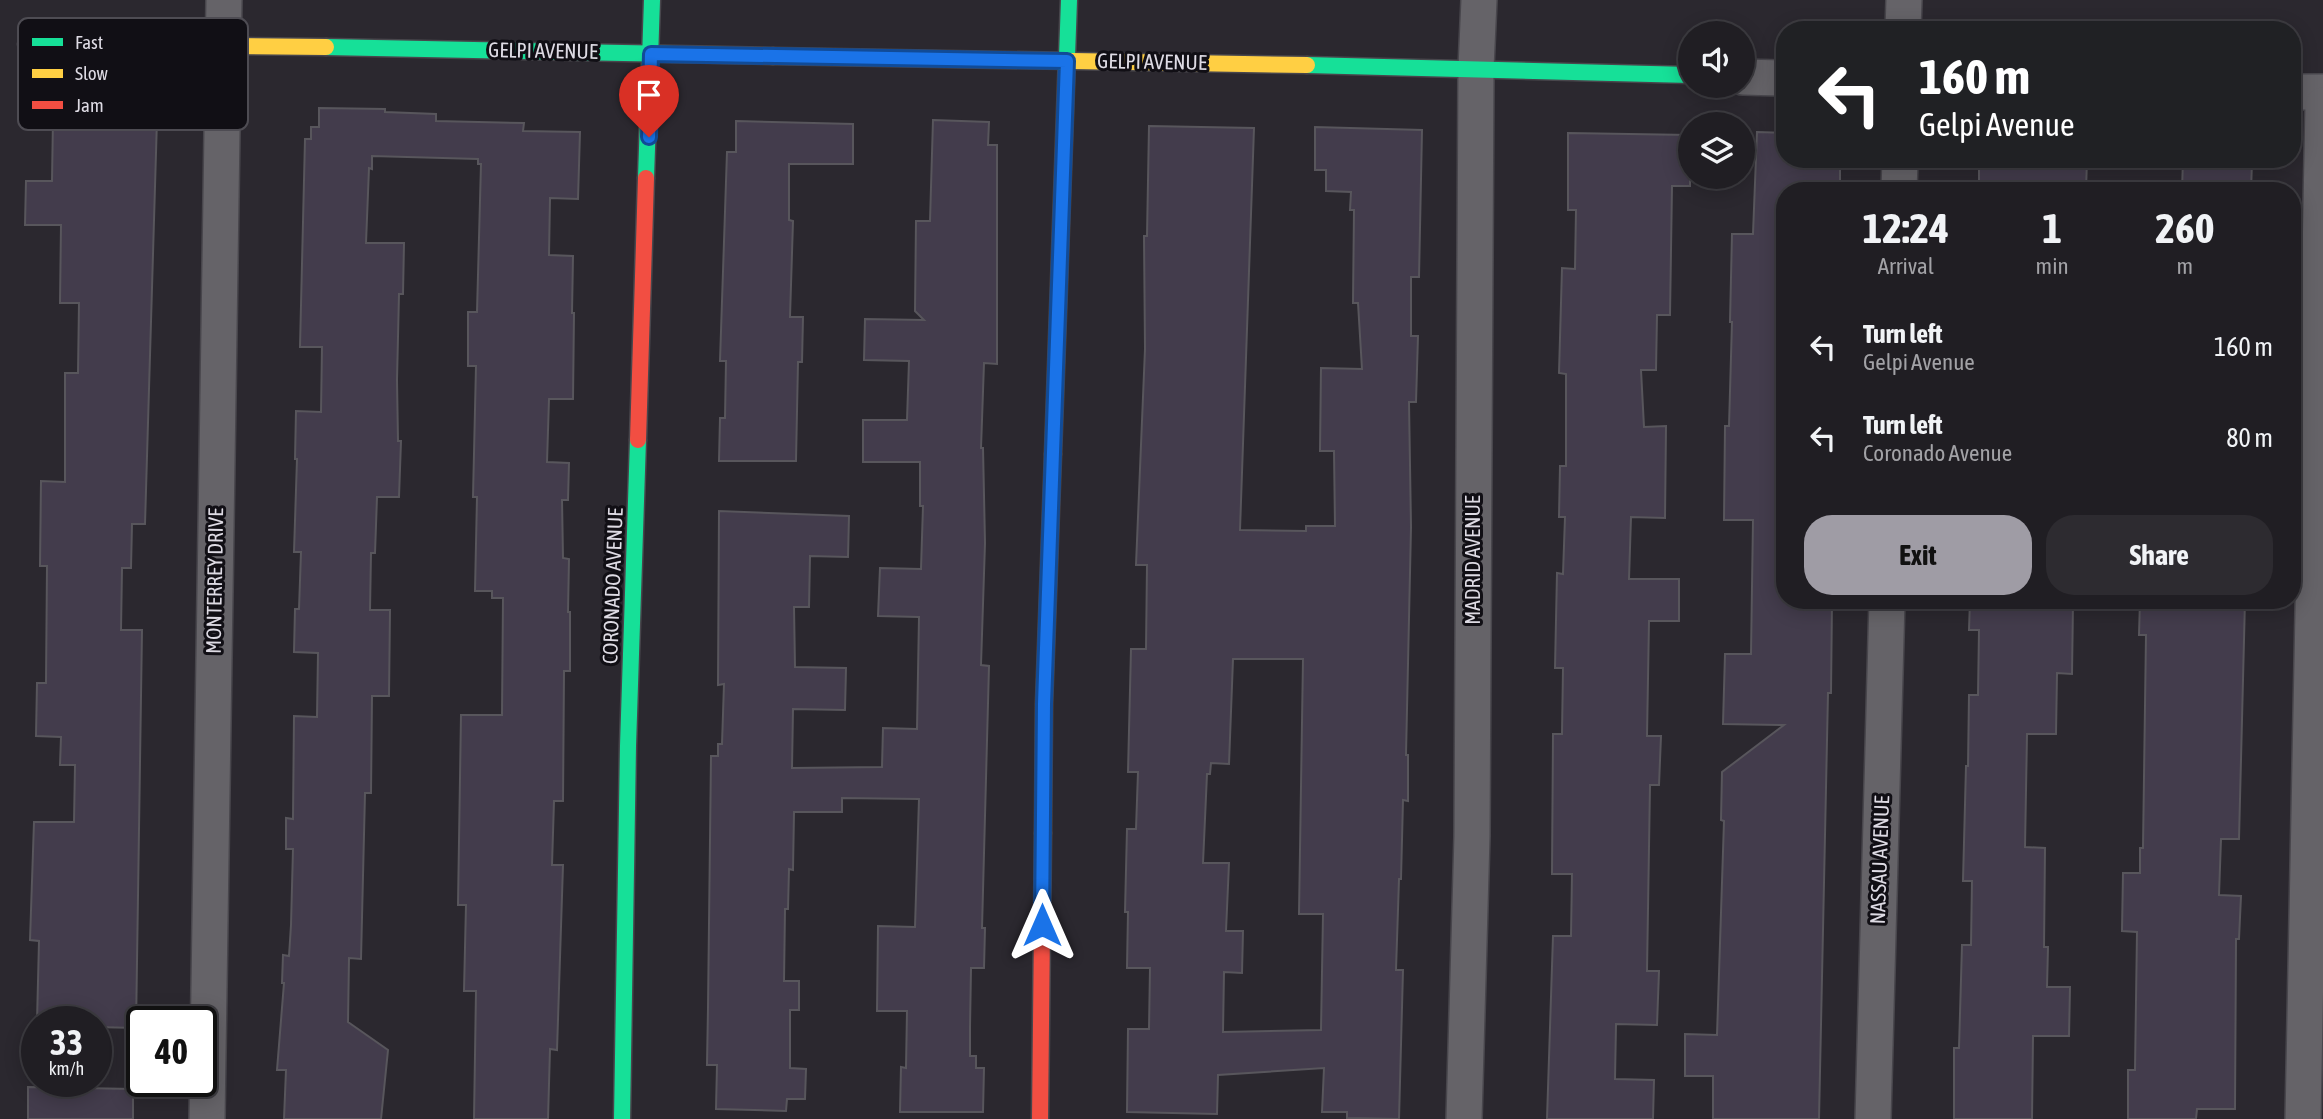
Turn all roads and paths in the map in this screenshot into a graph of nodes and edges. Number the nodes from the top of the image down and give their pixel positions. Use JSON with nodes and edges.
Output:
{"nodes":[{"id":1,"x":224,"y":0,"type":"edge"},
{"id":2,"x":652,"y":0,"type":"edge"},
{"id":3,"x":1069,"y":0,"type":"edge"},
{"id":4,"x":1479,"y":0,"type":"edge"},
{"id":5,"x":1904,"y":0,"type":"edge"},
{"id":6,"x":224,"y":18,"type":"edge"},
{"id":7,"x":1903,"y":21,"type":"edge"},
{"id":8,"x":248,"y":45,"type":"edge"},
{"id":9,"x":651,"y":54,"type":"junction"},
{"id":10,"x":1067,"y":61,"type":"junction"},
{"id":11,"x":1476,"y":68,"type":"junction"},
{"id":12,"x":1678,"y":75,"type":"edge"},
{"id":13,"x":1755,"y":77,"type":"edge"},
{"id":14,"x":1776,"y":78,"type":"edge"},
{"id":15,"x":2301,"y":92,"type":"edge"},
{"id":16,"x":2323,"y":92,"type":"edge"},
{"id":17,"x":2323,"y":105,"type":"edge"},
{"id":18,"x":222,"y":130,"type":"edge"},
{"id":19,"x":1887,"y":609,"type":"edge"},
{"id":20,"x":207,"y":1119,"type":"edge"},
{"id":21,"x":622,"y":1119,"type":"edge"},
{"id":22,"x":1041,"y":1119,"type":"edge"},
{"id":23,"x":1464,"y":1119,"type":"edge"},
{"id":24,"x":1873,"y":1119,"type":"edge"},
{"id":25,"x":2304,"y":1119,"type":"edge"}],
"edges":[{"from":1,"to":6,"type":"street","name":"MONTERREY DRIVE"},
{"from":2,"to":9,"type":"street","name":"CORONADO AVENUE"},
{"from":3,"to":10,"type":"street"},
{"from":4,"to":11,"type":"street","name":"MADRID AVENUE"},
{"from":5,"to":7,"type":"street"},
{"from":8,"to":9,"type":"street","name":"GELPI AVENUE"},
{"from":9,"to":10,"type":"street","name":"GELPI AVENUE"},
{"from":9,"to":21,"type":"street","name":"CORONADO AVENUE"},
{"from":10,"to":11,"type":"street","name":"GELPI AVENUE"},
{"from":10,"to":22,"type":"street"},
{"from":11,"to":12,"type":"street","name":"GELPI AVENUE"},
{"from":11,"to":23,"type":"street","name":"MADRID AVENUE"},
{"from":13,"to":14,"type":"street"},
{"from":15,"to":16,"type":"street"},
{"from":17,"to":25,"type":"street"},
{"from":18,"to":20,"type":"street","name":"MONTERREY DRIVE"},
{"from":19,"to":24,"type":"street","name":"NASSAU AVENUE"}]}
